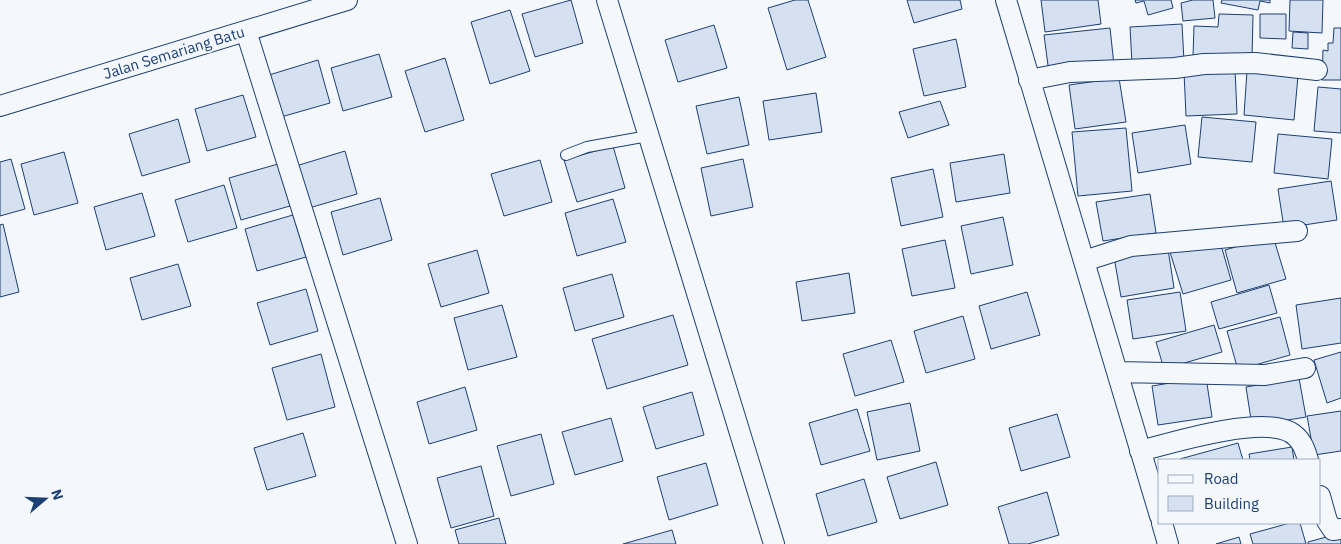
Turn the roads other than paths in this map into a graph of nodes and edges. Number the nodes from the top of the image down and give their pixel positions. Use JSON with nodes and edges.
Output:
{"nodes":[{"id":1,"x":347,"y":0,"type":"edge"},
{"id":2,"x":608,"y":0,"type":"edge"},
{"id":3,"x":1006,"y":0,"type":"edge"},
{"id":4,"x":246,"y":31,"type":"junction"},
{"id":5,"x":1317,"y":70,"type":"dead end"},
{"id":6,"x":1029,"y":80,"type":"junction"},
{"id":7,"x":0,"y":106,"type":"edge"},
{"id":8,"x":648,"y":136,"type":"junction"},
{"id":9,"x":566,"y":154,"type":"dead end"},
{"id":10,"x":1297,"y":231,"type":"dead end"},
{"id":11,"x":1084,"y":261,"type":"junction"},
{"id":12,"x":1305,"y":368,"type":"dead end"},
{"id":13,"x":1117,"y":372,"type":"junction"},
{"id":14,"x":1140,"y":451,"type":"junction"},
{"id":15,"x":1308,"y":459,"type":"edge"},
{"id":16,"x":1321,"y":499,"type":"edge"},
{"id":17,"x":1158,"y":510,"type":"edge"},
{"id":18,"x":1162,"y":524,"type":"edge"},
{"id":19,"x":1341,"y":529,"type":"edge"},
{"id":20,"x":407,"y":544,"type":"edge"},
{"id":21,"x":774,"y":544,"type":"edge"},
{"id":22,"x":1168,"y":544,"type":"edge"}],
"edges":[{"from":1,"to":4,"type":"street","name":"Jalan Semariang Batu"},
{"from":2,"to":8,"type":"street"},
{"from":3,"to":6,"type":"street"},
{"from":4,"to":7,"type":"street","name":"Jalan Semariang Batu"},
{"from":4,"to":20,"type":"street"},
{"from":5,"to":6,"type":"street"},
{"from":6,"to":11,"type":"street"},
{"from":8,"to":9,"type":"lane"},
{"from":8,"to":21,"type":"street"},
{"from":10,"to":11,"type":"street"},
{"from":11,"to":13,"type":"street"},
{"from":12,"to":13,"type":"street"},
{"from":13,"to":14,"type":"street"},
{"from":14,"to":15,"type":"street"},
{"from":14,"to":17,"type":"street"},
{"from":16,"to":19,"type":"street"},
{"from":18,"to":22,"type":"street"}]}
